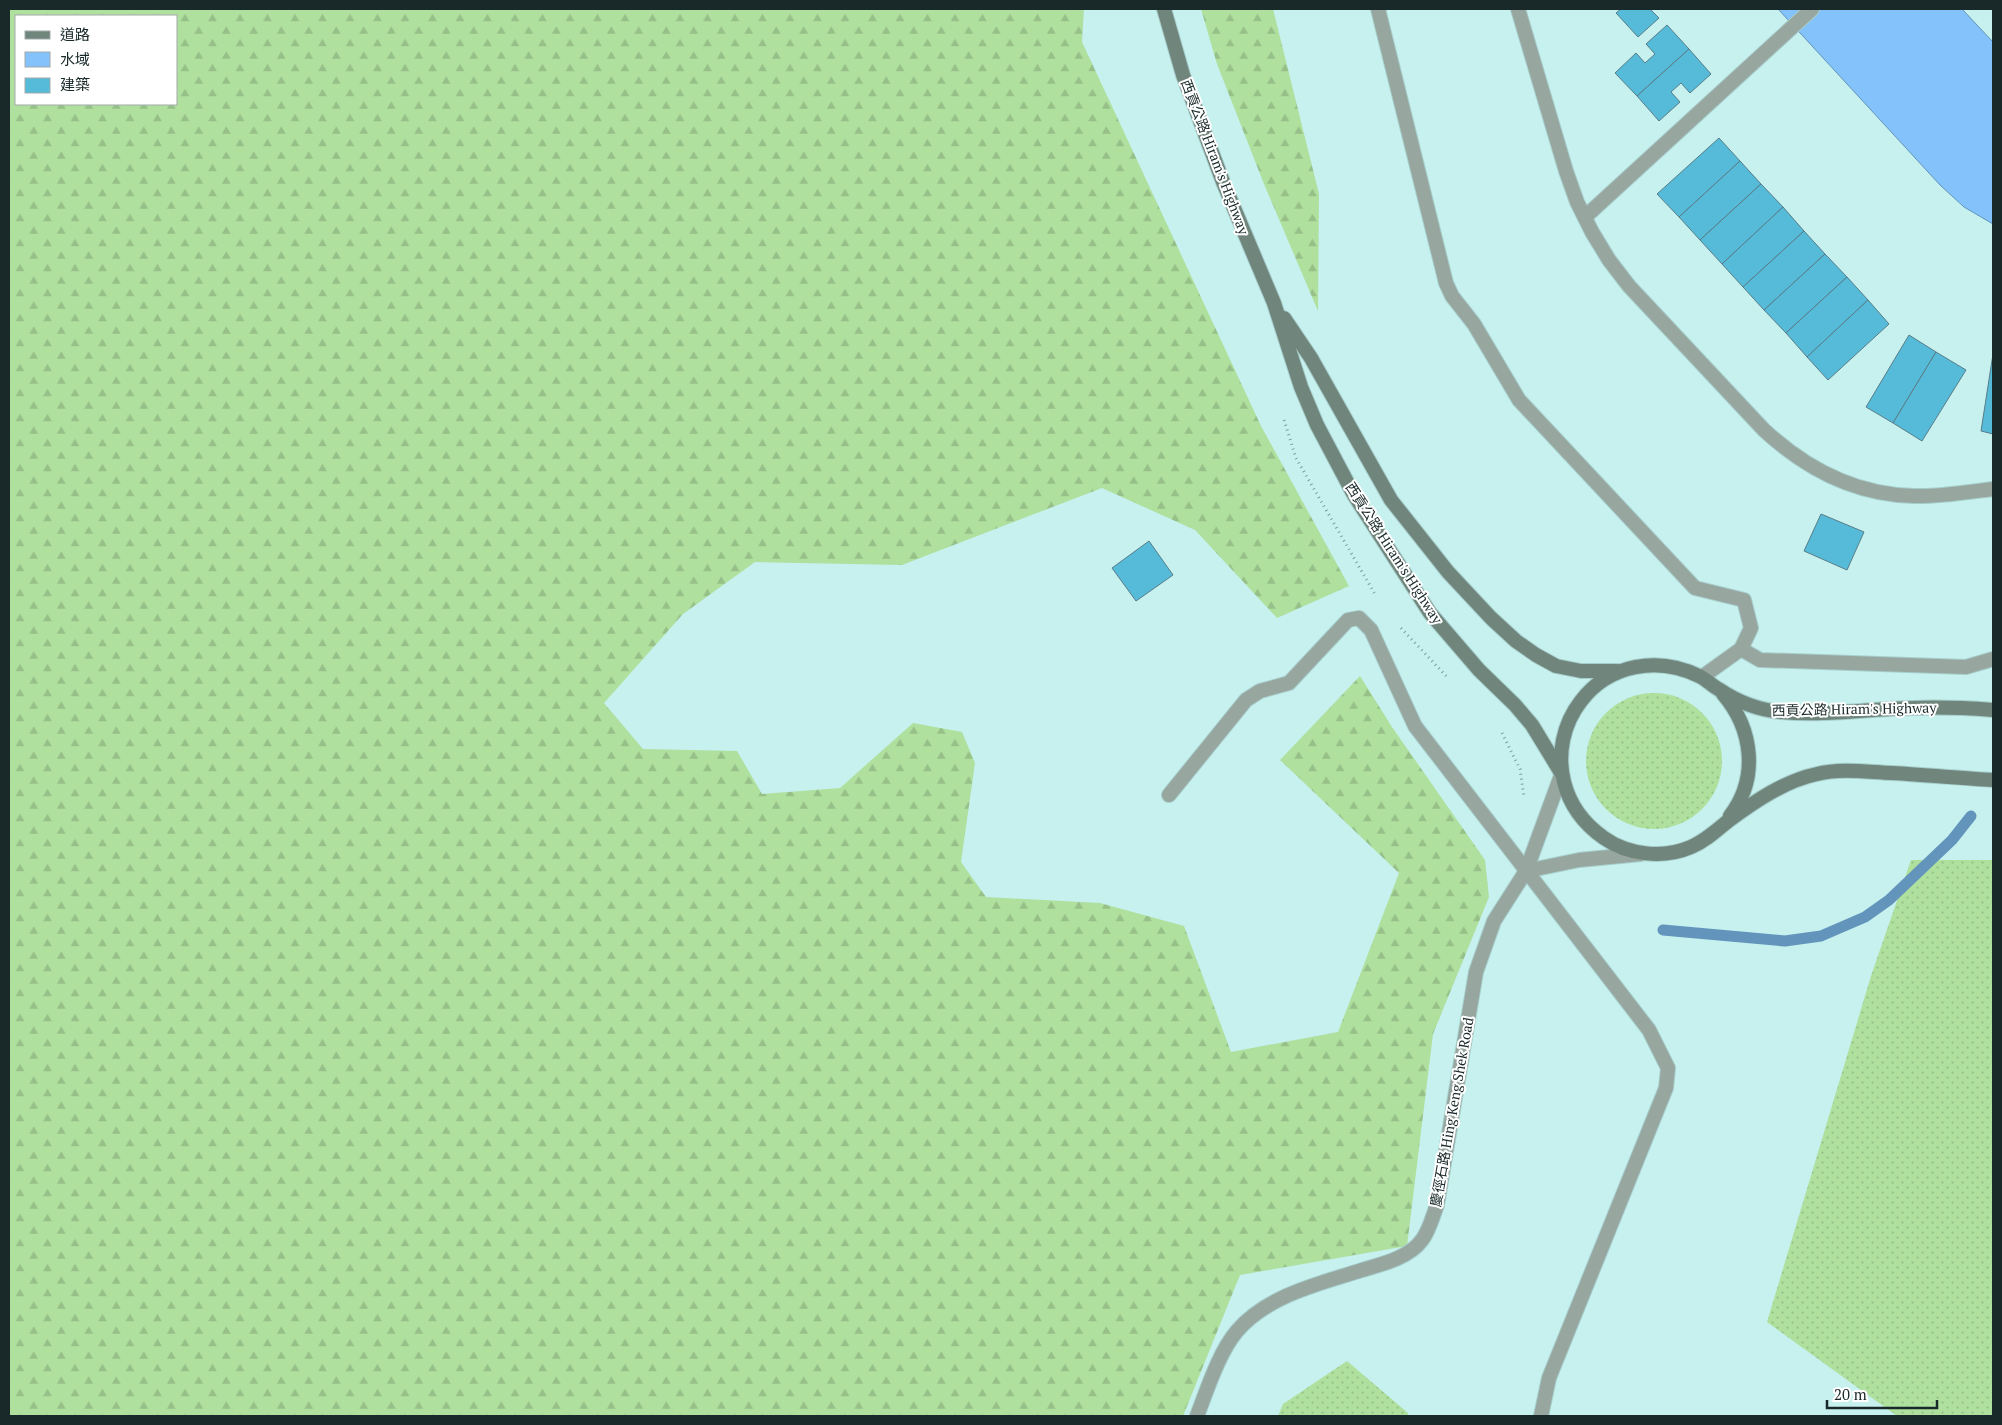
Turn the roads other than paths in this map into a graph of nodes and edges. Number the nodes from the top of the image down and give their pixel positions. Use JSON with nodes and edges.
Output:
{"nodes":[{"id":1,"x":1164,"y":9,"type":"edge"},
{"id":2,"x":1378,"y":9,"type":"edge"},
{"id":3,"x":1518,"y":9,"type":"edge"},
{"id":4,"x":1812,"y":9,"type":"edge"},
{"id":5,"x":1585,"y":217,"type":"junction"},
{"id":6,"x":1274,"y":303,"type":"junction"},
{"id":7,"x":1993,"y":489,"type":"edge"},
{"id":8,"x":1741,"y":648,"type":"junction"},
{"id":9,"x":1993,"y":659,"type":"edge"},
{"id":10,"x":1620,"y":671,"type":"junction"},
{"id":11,"x":1702,"y":677,"type":"junction"},
{"id":12,"x":1719,"y":690,"type":"junction"},
{"id":13,"x":1993,"y":705,"type":"edge"},
{"id":14,"x":1975,"y":709,"type":"junction"},
{"id":15,"x":1993,"y":710,"type":"edge"},
{"id":16,"x":1562,"y":773,"type":"junction"},
{"id":17,"x":1993,"y":780,"type":"edge"},
{"id":18,"x":1169,"y":795,"type":"dead end"},
{"id":19,"x":1725,"y":824,"type":"junction"},
{"id":20,"x":1648,"y":854,"type":"junction"},
{"id":21,"x":1526,"y":871,"type":"junction"},
{"id":22,"x":1196,"y":1416,"type":"edge"},
{"id":23,"x":1541,"y":1416,"type":"edge"}],
"edges":[{"from":1,"to":6,"type":"main road","name":"西貢公路 Hiram's Highway"},
{"from":2,"to":8,"type":"street"},
{"from":3,"to":5,"type":"street"},
{"from":4,"to":5,"type":"street"},
{"from":5,"to":7,"type":"street"},
{"from":6,"to":10,"type":"main road","name":"西貢公路 Hiram's Highway"},
{"from":6,"to":16,"type":"main road","name":"西貢公路 Hiram's Highway"},
{"from":8,"to":9,"type":"street"},
{"from":8,"to":11,"type":"street"},
{"from":10,"to":11,"type":"main road","name":"西貢公路 Hiram's Highway"},
{"from":10,"to":16,"type":"main road","name":"西貢公路 Hiram's Highway"},
{"from":11,"to":12,"type":"main road","name":"西貢公路 Hiram's Highway"},
{"from":12,"to":14,"type":"main road","name":"西貢公路 Hiram's Highway"},
{"from":12,"to":19,"type":"main road","name":"西貢公路 Hiram's Highway"},
{"from":13,"to":14,"type":"street"},
{"from":14,"to":15,"type":"main road","name":"西貢公路 Hiram's Highway"},
{"from":16,"to":20,"type":"main road","name":"西貢公路 Hiram's Highway"},
{"from":16,"to":21,"type":"street","name":"慶徑石路 Hing Keng Shek Road"},
{"from":17,"to":19,"type":"main road","name":"西貢公路 Hiram's Highway"},
{"from":18,"to":21,"type":"street"},
{"from":19,"to":20,"type":"main road","name":"西貢公路 Hiram's Highway"},
{"from":20,"to":21,"type":"street"},
{"from":21,"to":22,"type":"street","name":"慶徑石路 Hing Keng Shek Road"},
{"from":21,"to":23,"type":"street"}]}
